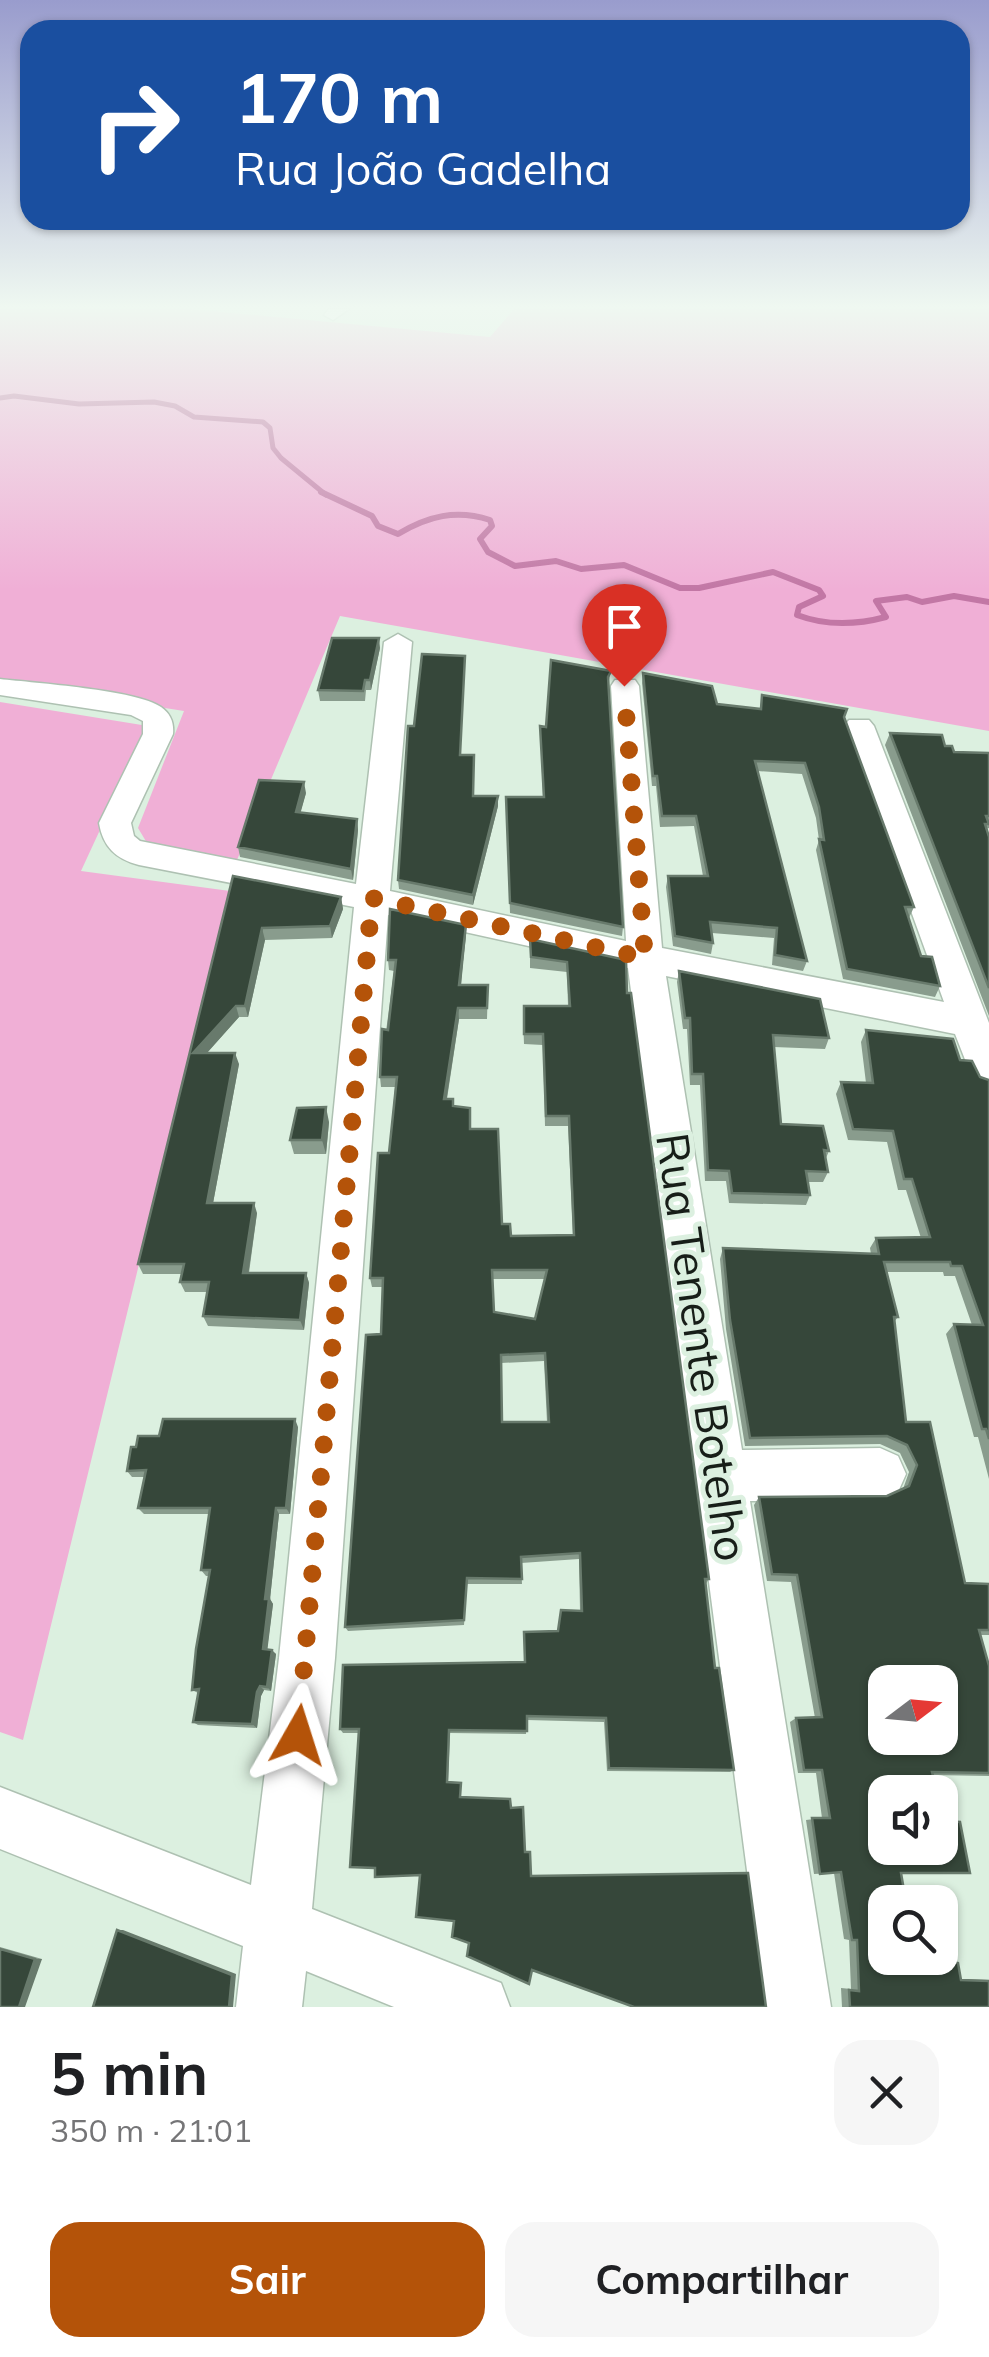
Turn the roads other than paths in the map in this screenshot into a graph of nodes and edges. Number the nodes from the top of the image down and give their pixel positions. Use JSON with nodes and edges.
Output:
{"nodes":[{"id":1,"x":398,"y":642,"type":"dead end"},
{"id":2,"x":624,"y":686,"type":"dead end"},
{"id":3,"x":0,"y":687,"type":"edge"},
{"id":4,"x":859,"y":726,"type":"dead end"},
{"id":5,"x":372,"y":898,"type":"junction"},
{"id":6,"x":645,"y":958,"type":"junction"},
{"id":7,"x":982,"y":1048,"type":"edge"},
{"id":8,"x":880,"y":1474,"type":"dead end"},
{"id":9,"x":720,"y":1476,"type":"junction"},
{"id":10,"x":0,"y":1818,"type":"edge"},
{"id":11,"x":276,"y":1929,"type":"junction"},
{"id":12,"x":269,"y":2007,"type":"edge"},
{"id":13,"x":477,"y":2007,"type":"edge"},
{"id":14,"x":798,"y":2007,"type":"edge"}],
"edges":[{"from":1,"to":5,"type":"street"},
{"from":2,"to":6,"type":"street","name":"Rua Tenente Botelho"},
{"from":3,"to":5,"type":"street"},
{"from":4,"to":7,"type":"street"},
{"from":5,"to":6,"type":"street"},
{"from":5,"to":11,"type":"street"},
{"from":6,"to":7,"type":"street"},
{"from":6,"to":9,"type":"street","name":"Rua Tenente Botelho"},
{"from":8,"to":9,"type":"street"},
{"from":9,"to":14,"type":"street","name":"Rua Tenente Botelho"},
{"from":10,"to":11,"type":"street"},
{"from":11,"to":12,"type":"street"},
{"from":11,"to":13,"type":"street"}]}
